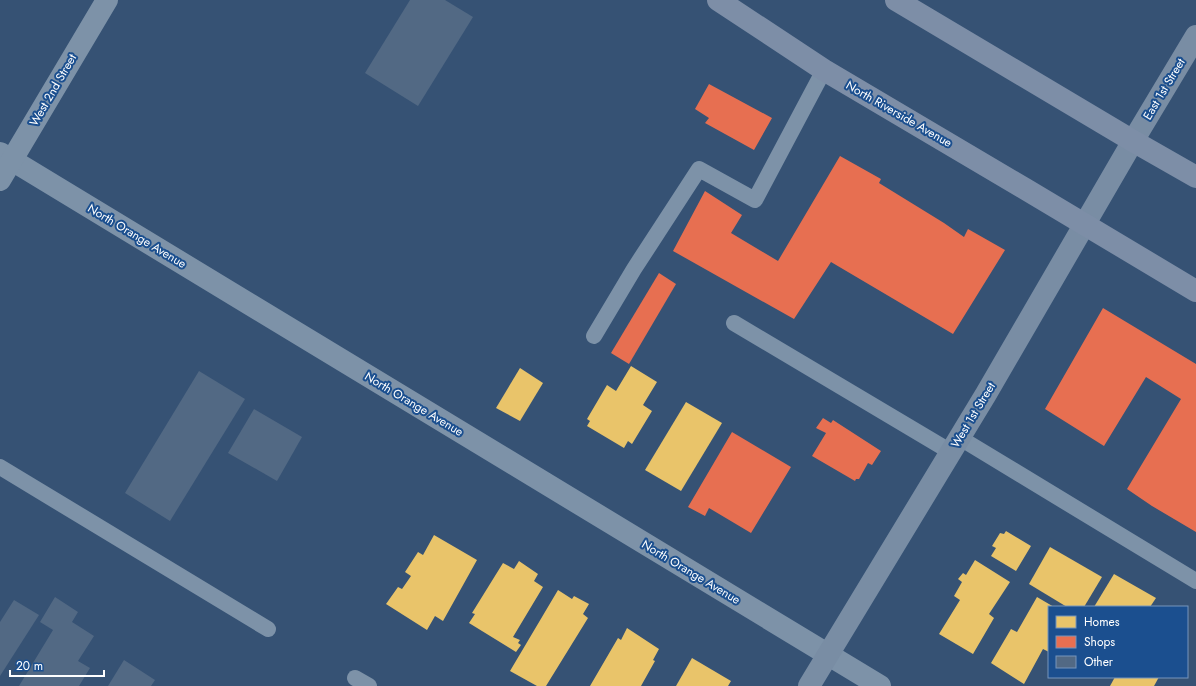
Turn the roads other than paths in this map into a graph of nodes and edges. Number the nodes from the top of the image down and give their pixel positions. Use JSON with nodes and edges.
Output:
{"nodes":[{"id":1,"x":107,"y":0,"type":"edge"},
{"id":2,"x":718,"y":0,"type":"edge"},
{"id":3,"x":896,"y":0,"type":"edge"},
{"id":4,"x":1196,"y":36,"type":"edge"},
{"id":5,"x":824,"y":70,"type":"junction"},
{"id":6,"x":1133,"y":141,"type":"junction"},
{"id":7,"x":6,"y":157,"type":"edge"},
{"id":8,"x":1196,"y":177,"type":"edge"},
{"id":9,"x":0,"y":180,"type":"edge"},
{"id":10,"x":1084,"y":224,"type":"junction"},
{"id":11,"x":1196,"y":291,"type":"edge"},
{"id":12,"x":734,"y":323,"type":"dead end"},
{"id":13,"x":594,"y":336,"type":"dead end"},
{"id":14,"x":955,"y":445,"type":"junction"},
{"id":15,"x":0,"y":466,"type":"edge"},
{"id":16,"x":1196,"y":581,"type":"edge"},
{"id":17,"x":268,"y":629,"type":"dead end"},
{"id":18,"x":828,"y":655,"type":"junction"},
{"id":19,"x":355,"y":678,"type":"dead end"},
{"id":20,"x":369,"y":686,"type":"edge"},
{"id":21,"x":809,"y":686,"type":"edge"},
{"id":22,"x":880,"y":686,"type":"edge"}],
"edges":[{"from":1,"to":7,"type":"street","name":"West 2nd Street"},
{"from":2,"to":5,"type":"main road","name":"North Riverside Avenue"},
{"from":3,"to":6,"type":"main road"},
{"from":4,"to":6,"type":"street","name":"East 1st Street"},
{"from":5,"to":10,"type":"main road","name":"North Riverside Avenue"},
{"from":5,"to":13,"type":"lane"},
{"from":6,"to":8,"type":"main road"},
{"from":6,"to":10,"type":"street","name":"West 1st Street"},
{"from":7,"to":9,"type":"street","name":"West 2nd Street"},
{"from":7,"to":18,"type":"street","name":"North Orange Avenue"},
{"from":10,"to":11,"type":"main road","name":"North Riverside Avenue"},
{"from":10,"to":14,"type":"street","name":"West 1st Street"},
{"from":12,"to":14,"type":"lane"},
{"from":14,"to":16,"type":"lane"},
{"from":14,"to":18,"type":"street","name":"West 1st Street"},
{"from":15,"to":17,"type":"lane"},
{"from":18,"to":21,"type":"street","name":"West 1st Street"},
{"from":18,"to":22,"type":"street","name":"North Orange Avenue"},
{"from":19,"to":20,"type":"lane"}]}
